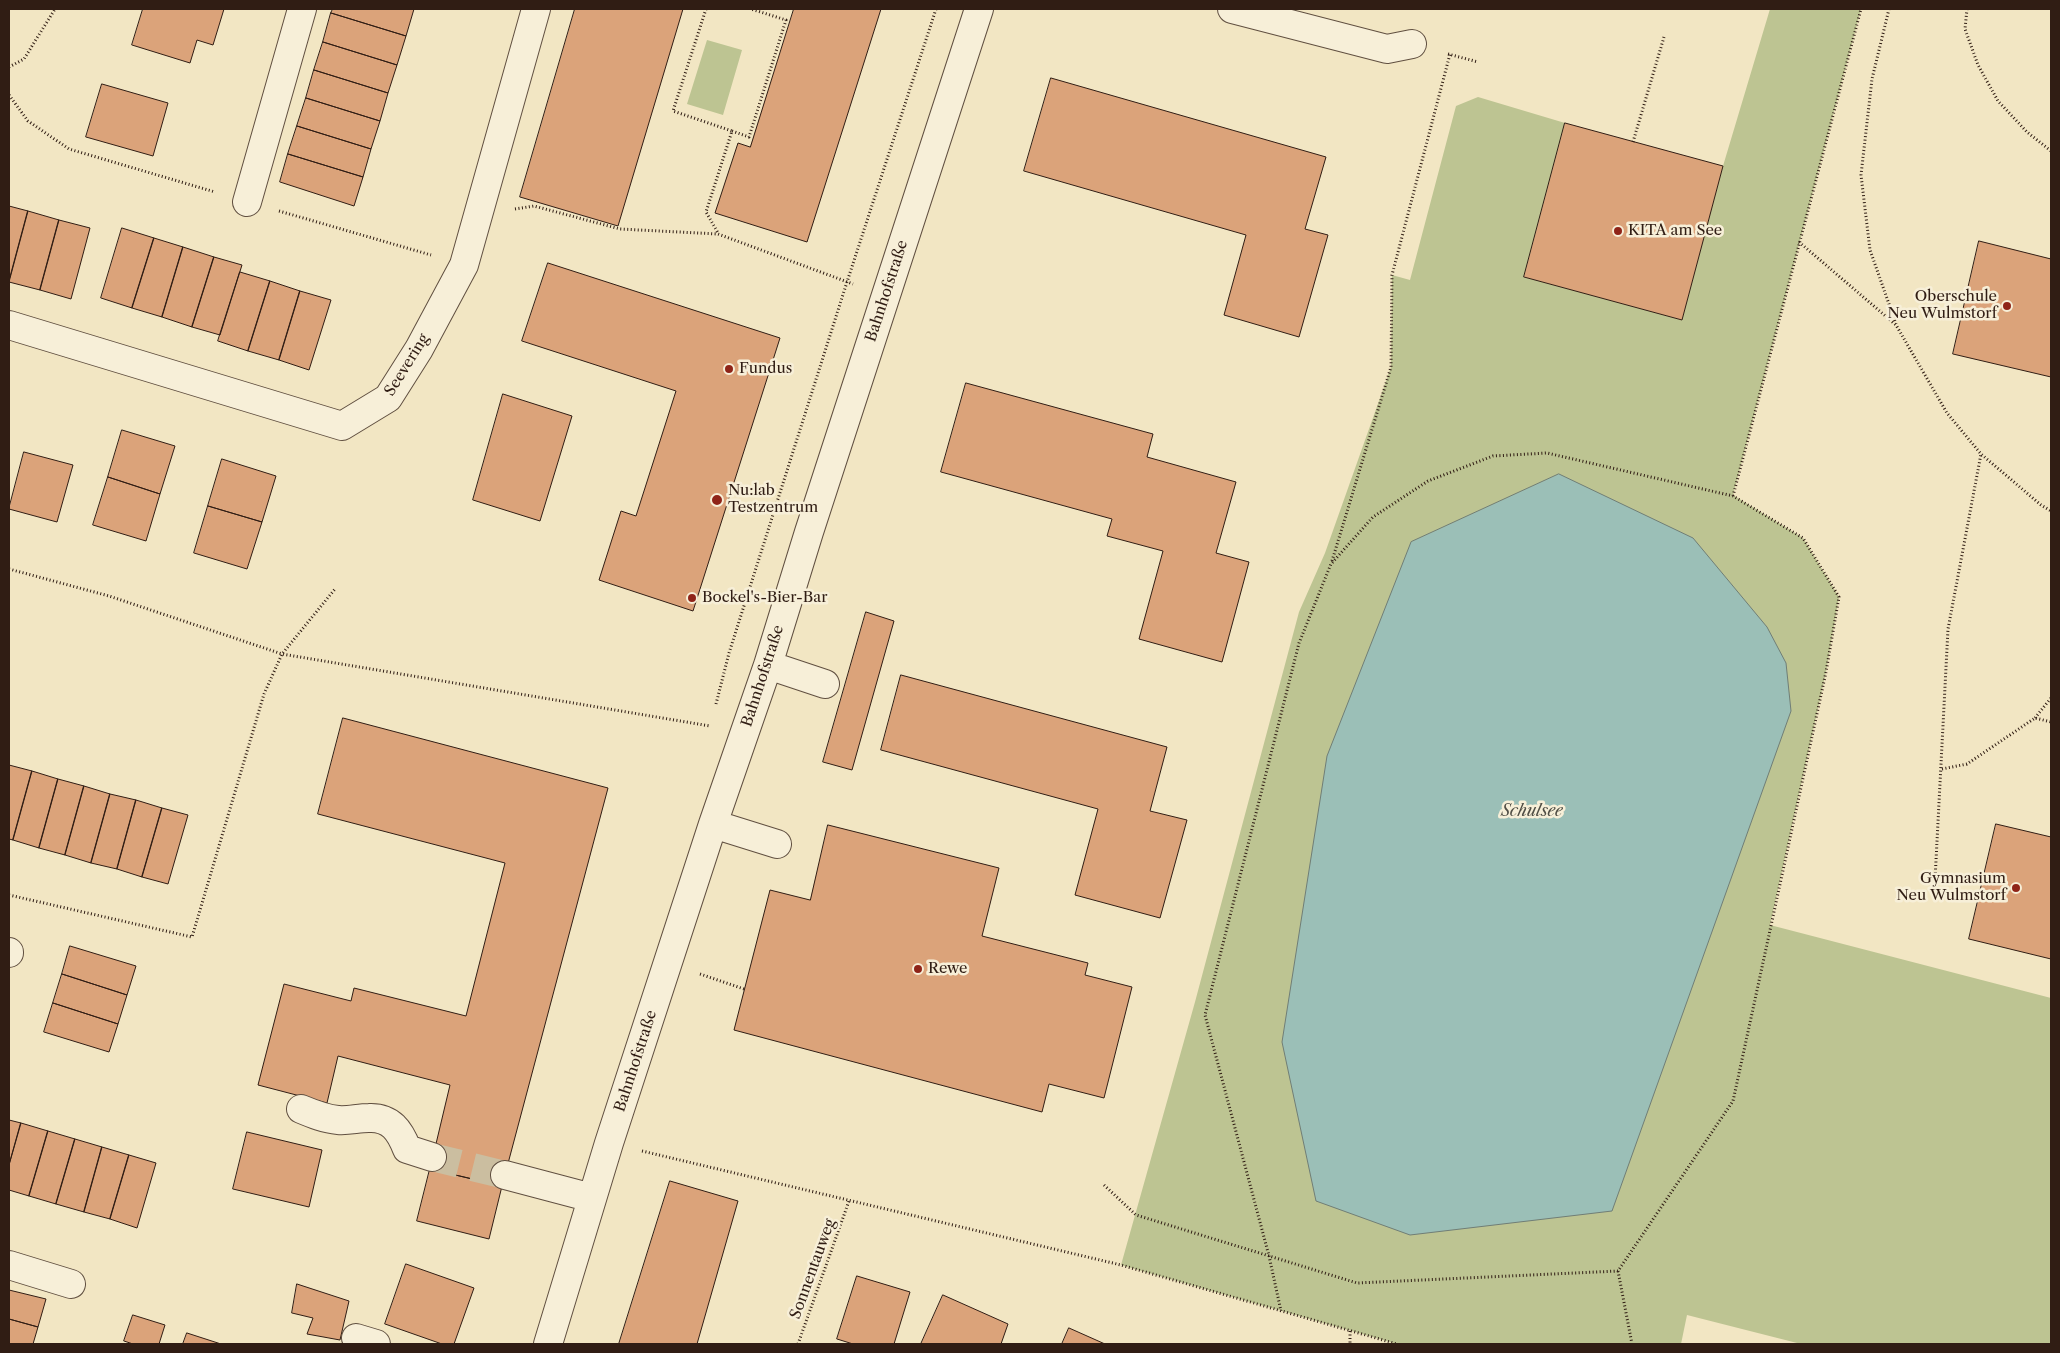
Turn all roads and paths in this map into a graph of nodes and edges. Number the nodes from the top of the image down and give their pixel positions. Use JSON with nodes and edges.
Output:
{"nodes":[{"id":1,"x":55,"y":9,"type":"edge"},
{"id":2,"x":302,"y":9,"type":"edge"},
{"id":3,"x":536,"y":9,"type":"edge"},
{"id":4,"x":706,"y":9,"type":"edge"},
{"id":5,"x":751,"y":9,"type":"edge"},
{"id":6,"x":936,"y":9,"type":"edge"},
{"id":7,"x":979,"y":9,"type":"edge"},
{"id":8,"x":1232,"y":9,"type":"edge"},
{"id":9,"x":1861,"y":9,"type":"edge"},
{"id":10,"x":1889,"y":9,"type":"edge"},
{"id":11,"x":1967,"y":9,"type":"edge"},
{"id":12,"x":1664,"y":37,"type":"dead end"},
{"id":13,"x":1412,"y":44,"type":"dead end"},
{"id":14,"x":1444,"y":53,"type":"dead end"},
{"id":15,"x":1450,"y":54,"type":"junction"},
{"id":16,"x":1478,"y":62,"type":"dead end"},
{"id":17,"x":9,"y":67,"type":"edge"},
{"id":18,"x":9,"y":95,"type":"edge"},
{"id":19,"x":732,"y":131,"type":"junction"},
{"id":20,"x":1633,"y":142,"type":"dead end"},
{"id":21,"x":69,"y":149,"type":"dead end"},
{"id":22,"x":2051,"y":151,"type":"edge"},
{"id":23,"x":247,"y":202,"type":"dead end"},
{"id":24,"x":477,"y":216,"type":"junction"},
{"id":25,"x":718,"y":234,"type":"junction"},
{"id":26,"x":1799,"y":242,"type":"junction"},
{"id":27,"x":847,"y":282,"type":"junction"},
{"id":28,"x":886,"y":296,"type":"junction"},
{"id":29,"x":9,"y":325,"type":"edge"},
{"id":30,"x":1896,"y":325,"type":"junction"},
{"id":31,"x":1981,"y":454,"type":"junction"},
{"id":32,"x":1733,"y":496,"type":"junction"},
{"id":33,"x":2051,"y":511,"type":"edge"},
{"id":34,"x":1331,"y":564,"type":"junction"},
{"id":35,"x":9,"y":569,"type":"edge"},
{"id":36,"x":336,"y":589,"type":"dead end"},
{"id":37,"x":282,"y":654,"type":"junction"},
{"id":38,"x":768,"y":665,"type":"junction"},
{"id":39,"x":825,"y":684,"type":"dead end"},
{"id":40,"x":2051,"y":698,"type":"edge"},
{"id":41,"x":715,"y":708,"type":"dead end"},
{"id":42,"x":712,"y":717,"type":"dead end"},
{"id":43,"x":2035,"y":718,"type":"junction"},
{"id":44,"x":2051,"y":722,"type":"edge"},
{"id":45,"x":710,"y":726,"type":"junction"},
{"id":46,"x":707,"y":736,"type":"dead end"},
{"id":47,"x":1942,"y":769,"type":"junction"},
{"id":48,"x":713,"y":824,"type":"junction"},
{"id":49,"x":777,"y":844,"type":"dead end"},
{"id":50,"x":1935,"y":880,"type":"dead end"},
{"id":51,"x":9,"y":895,"type":"edge"},
{"id":52,"x":668,"y":964,"type":"junction"},
{"id":53,"x":744,"y":989,"type":"dead end"},
{"id":54,"x":301,"y":1109,"type":"dead end"},
{"id":55,"x":609,"y":1143,"type":"junction"},
{"id":56,"x":432,"y":1157,"type":"tunnel mouth"},
{"id":57,"x":505,"y":1175,"type":"tunnel mouth"},
{"id":58,"x":1104,"y":1185,"type":"dead end"},
{"id":59,"x":592,"y":1198,"type":"junction"},
{"id":60,"x":849,"y":1201,"type":"junction"},
{"id":61,"x":1269,"y":1256,"type":"junction"},
{"id":62,"x":9,"y":1265,"type":"edge"},
{"id":63,"x":1618,"y":1271,"type":"junction"},
{"id":64,"x":72,"y":1284,"type":"dead end"},
{"id":65,"x":1281,"y":1311,"type":"junction"},
{"id":66,"x":1350,"y":1331,"type":"junction"},
{"id":67,"x":548,"y":1344,"type":"edge"},
{"id":68,"x":798,"y":1344,"type":"edge"},
{"id":69,"x":1350,"y":1344,"type":"edge"},
{"id":70,"x":1397,"y":1344,"type":"edge"},
{"id":71,"x":1632,"y":1344,"type":"edge"}],
"edges":[{"from":1,"to":17,"type":"path"},
{"from":2,"to":23,"type":"street"},
{"from":3,"to":24,"type":"street","name":"Seevering"},
{"from":4,"to":19,"type":"path"},
{"from":5,"to":19,"type":"path"},
{"from":6,"to":27,"type":"path"},
{"from":7,"to":28,"type":"street","name":"Bahnhofstraße"},
{"from":8,"to":13,"type":"street"},
{"from":9,"to":26,"type":"path"},
{"from":10,"to":30,"type":"path"},
{"from":11,"to":22,"type":"path"},
{"from":12,"to":20,"type":"path"},
{"from":14,"to":15,"type":"path"},
{"from":15,"to":16,"type":"path"},
{"from":15,"to":34,"type":"path"},
{"from":18,"to":21,"type":"path"},
{"from":19,"to":25,"type":"path"},
{"from":24,"to":25,"type":"path"},
{"from":24,"to":29,"type":"street","name":"Seevering"},
{"from":25,"to":27,"type":"path"},
{"from":26,"to":30,"type":"path"},
{"from":26,"to":32,"type":"path"},
{"from":27,"to":28,"type":"path"},
{"from":27,"to":41,"type":"path"},
{"from":28,"to":38,"type":"street","name":"Bahnhofstraße"},
{"from":30,"to":31,"type":"path"},
{"from":31,"to":33,"type":"path"},
{"from":31,"to":47,"type":"path"},
{"from":32,"to":34,"type":"path"},
{"from":32,"to":63,"type":"path"},
{"from":34,"to":61,"type":"path"},
{"from":35,"to":37,"type":"path"},
{"from":36,"to":37,"type":"path"},
{"from":37,"to":45,"type":"path"},
{"from":37,"to":51,"type":"path"},
{"from":38,"to":39,"type":"street"},
{"from":38,"to":48,"type":"street","name":"Bahnhofstraße"},
{"from":40,"to":43,"type":"path"},
{"from":42,"to":45,"type":"path"},
{"from":43,"to":44,"type":"path"},
{"from":43,"to":47,"type":"path"},
{"from":45,"to":46,"type":"path"},
{"from":47,"to":50,"type":"path"},
{"from":48,"to":49,"type":"street"},
{"from":48,"to":52,"type":"street","name":"Bahnhofstraße"},
{"from":52,"to":53,"type":"path"},
{"from":52,"to":55,"type":"street","name":"Bahnhofstraße"},
{"from":54,"to":56,"type":"street"},
{"from":55,"to":59,"type":"street","name":"Bahnhofstraße"},
{"from":55,"to":60,"type":"path"},
{"from":57,"to":59,"type":"street"},
{"from":58,"to":61,"type":"path"},
{"from":59,"to":67,"type":"street","name":"Bahnhofstraße"},
{"from":60,"to":65,"type":"path"},
{"from":60,"to":68,"type":"path","name":"Sonnentauweg"},
{"from":61,"to":63,"type":"path"},
{"from":61,"to":65,"type":"path"},
{"from":62,"to":64,"type":"street"},
{"from":63,"to":71,"type":"path"},
{"from":65,"to":66,"type":"path"},
{"from":66,"to":69,"type":"path"},
{"from":66,"to":70,"type":"path"}]}
